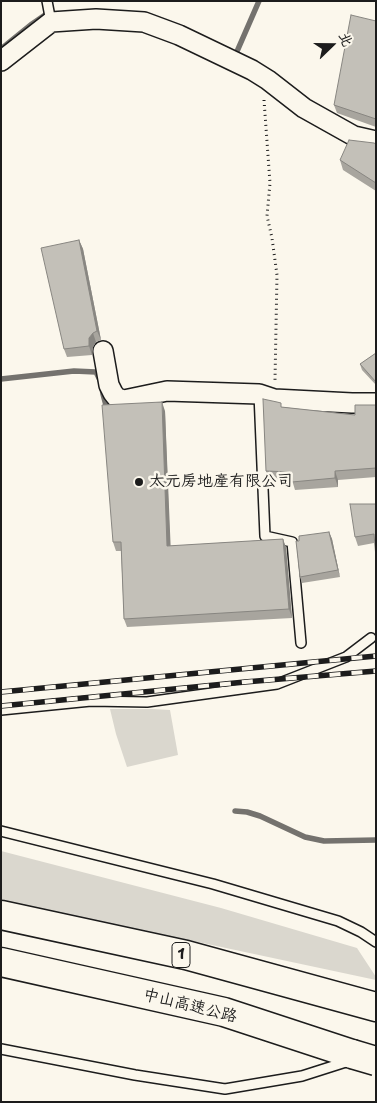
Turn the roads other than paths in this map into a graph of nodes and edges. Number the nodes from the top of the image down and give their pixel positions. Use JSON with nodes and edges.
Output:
{"nodes":[{"id":1,"x":47,"y":1,"type":"edge"},
{"id":2,"x":51,"y":22,"type":"junction"},
{"id":3,"x":1,"y":61,"type":"edge"},
{"id":4,"x":376,"y":142,"type":"edge"},
{"id":5,"x":103,"y":351,"type":"dead end"},
{"id":6,"x":267,"y":397,"type":"junction"},
{"id":7,"x":376,"y":403,"type":"edge"},
{"id":8,"x":371,"y":638,"type":"dead end"},
{"id":9,"x":301,"y":643,"type":"dead end"},
{"id":10,"x":1,"y":710,"type":"edge"},
{"id":11,"x":1,"y":831,"type":"edge"},
{"id":12,"x":1,"y":915,"type":"edge"},
{"id":13,"x":376,"y":942,"type":"edge"},
{"id":14,"x":1,"y":962,"type":"edge"},
{"id":15,"x":367,"y":1005,"type":"edge"},
{"id":16,"x":1,"y":1049,"type":"edge"},
{"id":17,"x":368,"y":1056,"type":"edge"}],
"edges":[{"from":1,"to":2,"type":"lane"},
{"from":2,"to":3,"type":"street"},
{"from":2,"to":4,"type":"street"},
{"from":5,"to":6,"type":"street"},
{"from":6,"to":7,"type":"street"},
{"from":6,"to":9,"type":"lane"},
{"from":8,"to":10,"type":"lane"},
{"from":11,"to":13,"type":"lane"},
{"from":12,"to":15,"type":"highway","number":"1"},
{"from":14,"to":17,"type":"highway","name":"中山高速公路"},
{"from":16,"to":17,"type":"lane"}]}
